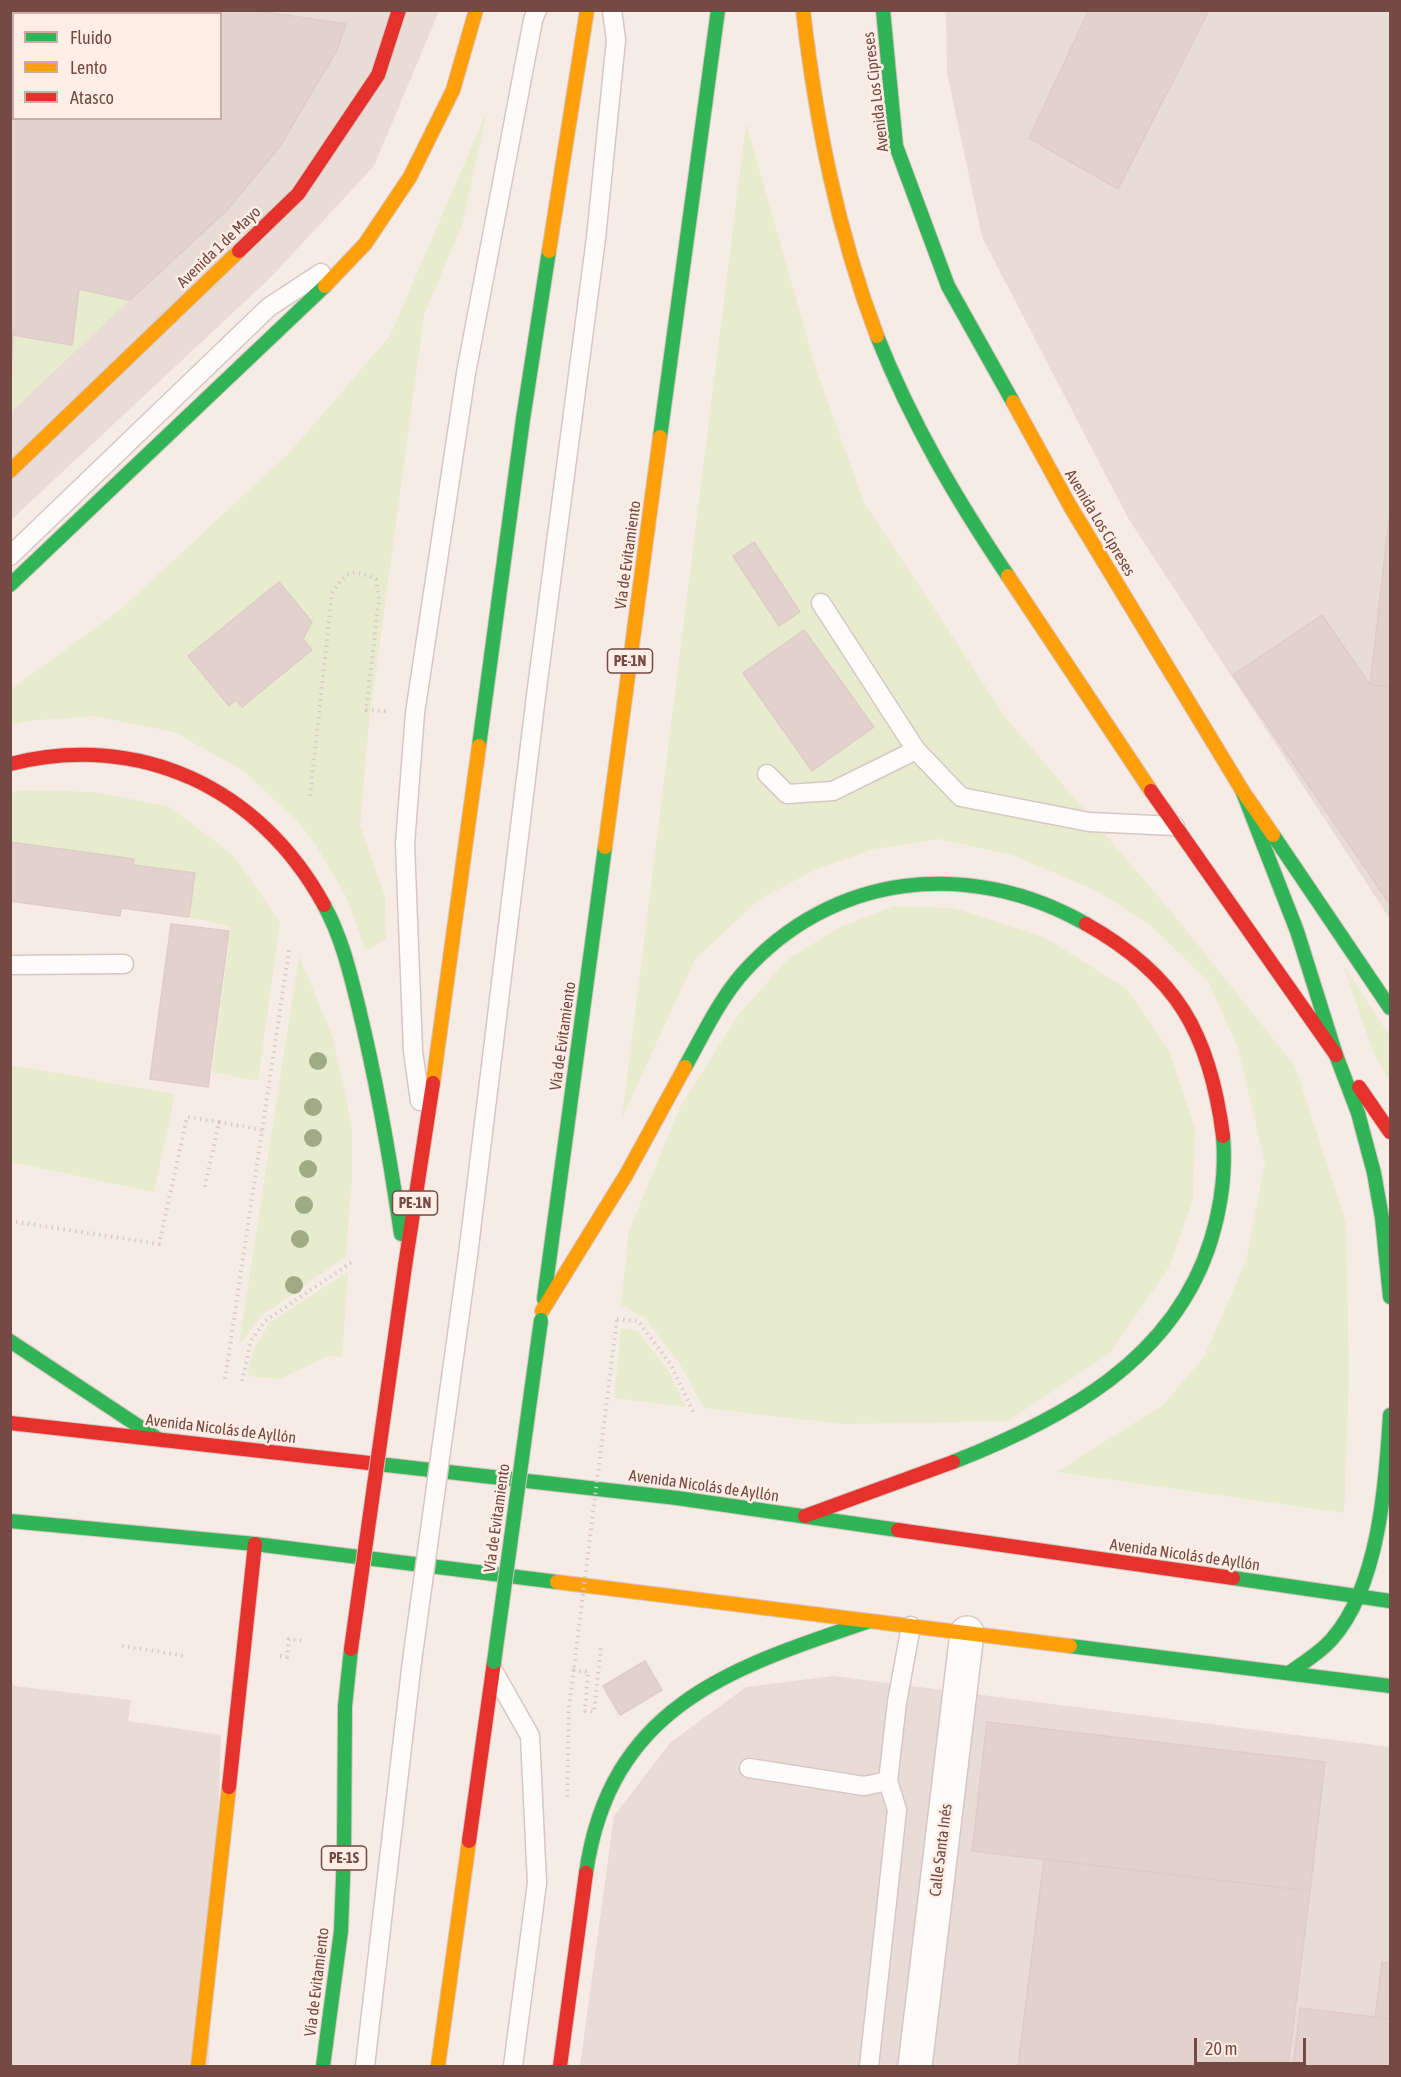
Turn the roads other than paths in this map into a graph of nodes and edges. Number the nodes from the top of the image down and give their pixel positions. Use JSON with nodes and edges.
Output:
{"nodes":[{"id":1,"x":399,"y":10,"type":"edge"},
{"id":2,"x":476,"y":10,"type":"edge"},
{"id":3,"x":537,"y":10,"type":"edge"},
{"id":4,"x":586,"y":10,"type":"edge"},
{"id":5,"x":612,"y":10,"type":"edge"},
{"id":6,"x":718,"y":10,"type":"edge"},
{"id":7,"x":803,"y":10,"type":"edge"},
{"id":8,"x":883,"y":10,"type":"edge"},
{"id":9,"x":365,"y":244,"type":"junction"},
{"id":10,"x":10,"y":471,"type":"edge"},
{"id":11,"x":10,"y":556,"type":"edge"},
{"id":12,"x":10,"y":585,"type":"edge"},
{"id":13,"x":821,"y":603,"type":"dead end"},
{"id":14,"x":916,"y":750,"type":"junction"},
{"id":15,"x":10,"y":764,"type":"edge"},
{"id":16,"x":767,"y":774,"type":"dead end"},
{"id":17,"x":1242,"y":790,"type":"junction"},
{"id":18,"x":1175,"y":826,"type":"junction"},
{"id":19,"x":124,"y":964,"type":"dead end"},
{"id":20,"x":10,"y":965,"type":"edge"},
{"id":21,"x":1390,"y":1008,"type":"edge"},
{"id":22,"x":1336,"y":1055,"type":"junction"},
{"id":23,"x":1390,"y":1132,"type":"edge"},
{"id":24,"x":425,"y":1140,"type":"junction"},
{"id":25,"x":405,"y":1266,"type":"junction"},
{"id":26,"x":1390,"y":1297,"type":"edge"},
{"id":27,"x":542,"y":1315,"type":"junction"},
{"id":28,"x":10,"y":1341,"type":"edge"},
{"id":29,"x":1390,"y":1415,"type":"edge"},
{"id":30,"x":10,"y":1423,"type":"edge"},
{"id":31,"x":158,"y":1438,"type":"junction"},
{"id":32,"x":805,"y":1516,"type":"junction"},
{"id":33,"x":10,"y":1521,"type":"edge"},
{"id":34,"x":255,"y":1544,"type":"junction"},
{"id":35,"x":1358,"y":1597,"type":"junction"},
{"id":36,"x":1390,"y":1601,"type":"edge"},
{"id":37,"x":870,"y":1621,"type":"junction"},
{"id":38,"x":911,"y":1626,"type":"junction"},
{"id":39,"x":967,"y":1633,"type":"junction"},
{"id":40,"x":493,"y":1666,"type":"junction"},
{"id":41,"x":1289,"y":1673,"type":"junction"},
{"id":42,"x":1390,"y":1686,"type":"edge"},
{"id":43,"x":749,"y":1768,"type":"dead end"},
{"id":44,"x":888,"y":1781,"type":"junction"},
{"id":45,"x":198,"y":2067,"type":"edge"},
{"id":46,"x":323,"y":2067,"type":"edge"},
{"id":47,"x":365,"y":2067,"type":"edge"},
{"id":48,"x":438,"y":2067,"type":"edge"},
{"id":49,"x":513,"y":2067,"type":"edge"},
{"id":50,"x":560,"y":2067,"type":"edge"},
{"id":51,"x":869,"y":2067,"type":"edge"},
{"id":52,"x":915,"y":2067,"type":"edge"}],
"edges":[{"from":1,"to":10,"type":"main road","name":"Avenida 1 de Mayo"},
{"from":2,"to":9,"type":"main road"},
{"from":3,"to":24,"type":"lane"},
{"from":4,"to":24,"type":"main road","name":"Vía de Evitamiento","number":"PE-1N"},
{"from":5,"to":47,"type":"lane","bridge":true},
{"from":6,"to":27,"type":"main road","name":"Vía de Evitamiento","number":"PE-1N"},
{"from":7,"to":18,"type":"main road"},
{"from":8,"to":17,"type":"main road","name":"Avenida Los Cipreses"},
{"from":9,"to":11,"type":"lane"},
{"from":9,"to":12,"type":"main road"},
{"from":13,"to":14,"type":"lane"},
{"from":14,"to":16,"type":"lane"},
{"from":14,"to":18,"type":"lane"},
{"from":15,"to":25,"type":"main road"},
{"from":17,"to":21,"type":"main road","name":"Avenida Los Cipreses"},
{"from":17,"to":22,"type":"main road"},
{"from":18,"to":22,"type":"main road"},
{"from":19,"to":20,"type":"lane"},
{"from":22,"to":23,"type":"main road"},
{"from":22,"to":26,"type":"main road"},
{"from":24,"to":25,"type":"main road","name":"Vía de Evitamiento","number":"PE-1N"},
{"from":25,"to":46,"type":"main road","name":"Vía de Evitamiento","number":"PE-1S","bridge":true},
{"from":27,"to":32,"type":"main road"},
{"from":27,"to":40,"type":"main road","name":"Vía de Evitamiento","bridge":true},
{"from":28,"to":31,"type":"main road"},
{"from":29,"to":35,"type":"main road"},
{"from":30,"to":31,"type":"main road","name":"Avenida Nicolás de Ayllón"},
{"from":31,"to":32,"type":"main road","name":"Avenida Nicolás de Ayllón"},
{"from":32,"to":35,"type":"main road","name":"Avenida Nicolás de Ayllón"},
{"from":33,"to":34,"type":"main road"},
{"from":34,"to":37,"type":"main road"},
{"from":34,"to":45,"type":"main road"},
{"from":35,"to":36,"type":"main road","name":"Avenida Nicolás de Ayllón"},
{"from":35,"to":41,"type":"main road"},
{"from":37,"to":38,"type":"main road"},
{"from":37,"to":50,"type":"main road"},
{"from":38,"to":39,"type":"main road"},
{"from":38,"to":44,"type":"lane"},
{"from":39,"to":41,"type":"main road"},
{"from":39,"to":52,"type":"street","name":"Calle Santa Inés"},
{"from":40,"to":48,"type":"main road","name":"Vía de Evitamiento"},
{"from":40,"to":49,"type":"lane"},
{"from":41,"to":42,"type":"main road"},
{"from":43,"to":44,"type":"lane"},
{"from":44,"to":51,"type":"lane"}]}
